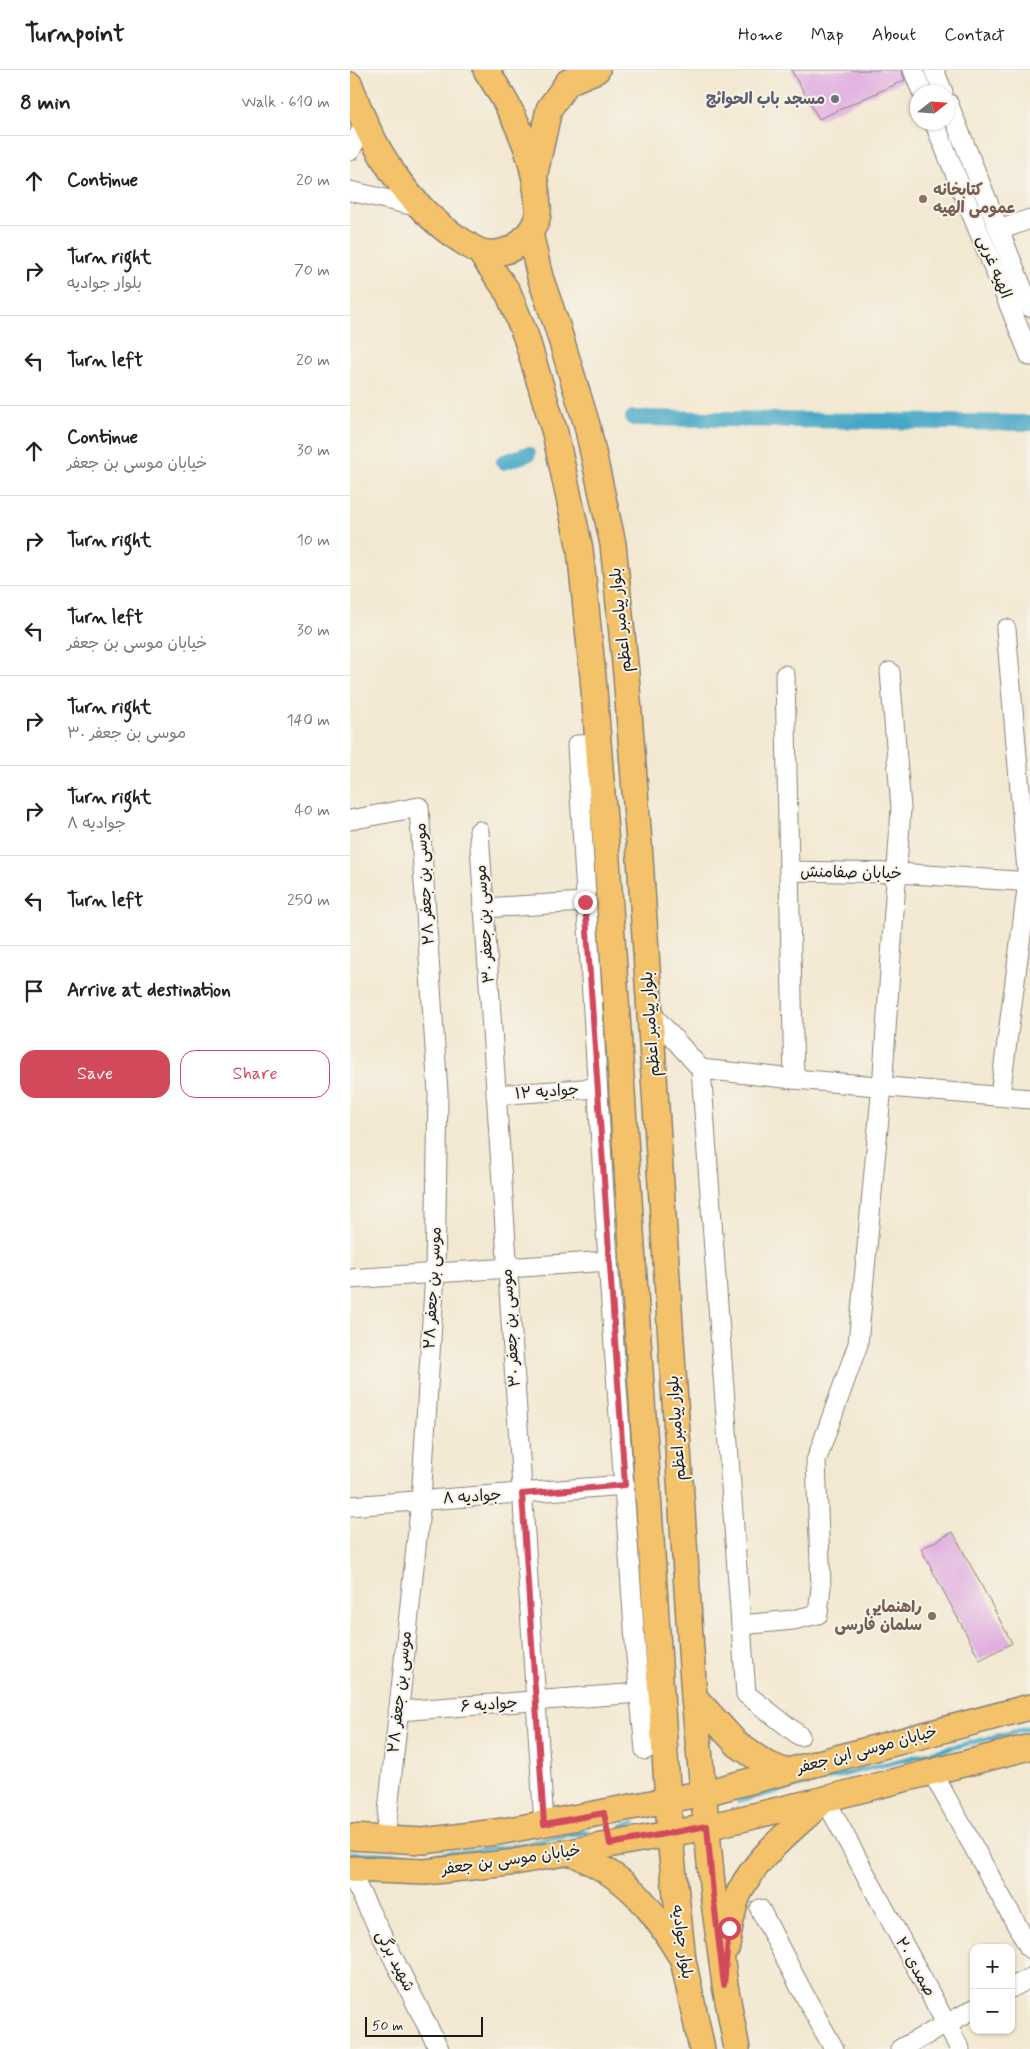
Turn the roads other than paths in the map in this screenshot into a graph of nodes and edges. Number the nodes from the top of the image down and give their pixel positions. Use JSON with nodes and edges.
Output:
{"nodes":[{"id":1,"x":486,"y":70,"type":"edge"},
{"id":2,"x":597,"y":70,"type":"edge"},
{"id":3,"x":913,"y":70,"type":"edge"},
{"id":4,"x":934,"y":70,"type":"edge"},
{"id":5,"x":562,"y":76,"type":"edge"},
{"id":6,"x":350,"y":84,"type":"edge"},
{"id":7,"x":919,"y":85,"type":"edge"},
{"id":8,"x":940,"y":85,"type":"edge"},
{"id":9,"x":955,"y":120,"type":"edge"},
{"id":10,"x":365,"y":124,"type":"junction"},
{"id":11,"x":937,"y":130,"type":"edge"},
{"id":12,"x":350,"y":151,"type":"edge"},
{"id":13,"x":535,"y":173,"type":"junction"},
{"id":14,"x":350,"y":191,"type":"edge"},
{"id":15,"x":420,"y":207,"type":"junction"},
{"id":16,"x":1030,"y":218,"type":"edge"},
{"id":17,"x":1000,"y":230,"type":"junction"},
{"id":18,"x":530,"y":233,"type":"junction"},
{"id":19,"x":479,"y":251,"type":"junction"},
{"id":20,"x":540,"y":277,"type":"junction"},
{"id":21,"x":508,"y":292,"type":"junction"},
{"id":22,"x":1030,"y":307,"type":"edge"},
{"id":23,"x":1030,"y":356,"type":"edge"},
{"id":24,"x":1006,"y":629,"type":"dead end"},
{"id":25,"x":890,"y":672,"type":"dead end"},
{"id":26,"x":785,"y":675,"type":"dead end"},
{"id":27,"x":598,"y":744,"type":"junction"},
{"id":28,"x":350,"y":820,"type":"edge"},
{"id":29,"x":479,"y":831,"type":"dead end"},
{"id":30,"x":789,"y":872,"type":"junction"},
{"id":31,"x":898,"y":873,"type":"junction"},
{"id":32,"x":1029,"y":882,"type":"edge"},
{"id":33,"x":585,"y":902,"type":"junction"},
{"id":34,"x":484,"y":908,"type":"junction"},
{"id":35,"x":650,"y":1012,"type":"junction"},
{"id":36,"x":701,"y":1069,"type":"junction"},
{"id":37,"x":794,"y":1079,"type":"junction"},
{"id":38,"x":882,"y":1086,"type":"junction"},
{"id":39,"x":597,"y":1088,"type":"junction"},
{"id":40,"x":496,"y":1095,"type":"junction"},
{"id":41,"x":1000,"y":1096,"type":"junction"},
{"id":42,"x":1030,"y":1099,"type":"edge"},
{"id":43,"x":608,"y":1261,"type":"junction"},
{"id":44,"x":507,"y":1268,"type":"junction"},
{"id":45,"x":435,"y":1273,"type":"junction"},
{"id":46,"x":350,"y":1279,"type":"edge"},
{"id":47,"x":625,"y":1485,"type":"junction"},
{"id":48,"x":522,"y":1494,"type":"junction"},
{"id":49,"x":421,"y":1501,"type":"junction"},
{"id":50,"x":350,"y":1506,"type":"edge"},
{"id":51,"x":741,"y":1625,"type":"junction"},
{"id":52,"x":639,"y":1693,"type":"junction"},
{"id":53,"x":694,"y":1697,"type":"junction"},
{"id":54,"x":536,"y":1702,"type":"junction"},
{"id":55,"x":1030,"y":1707,"type":"edge"},
{"id":56,"x":398,"y":1711,"type":"junction"},
{"id":57,"x":800,"y":1736,"type":"dead end"},
{"id":58,"x":1030,"y":1747,"type":"edge"},
{"id":59,"x":645,"y":1750,"type":"dead end"},
{"id":60,"x":786,"y":1772,"type":"junction"},
{"id":61,"x":932,"y":1772,"type":"junction"},
{"id":62,"x":705,"y":1794,"type":"junction"},
{"id":63,"x":825,"y":1799,"type":"junction"},
{"id":64,"x":668,"y":1801,"type":"junction"},
{"id":65,"x":604,"y":1813,"type":"junction"},
{"id":66,"x":544,"y":1824,"type":"junction"},
{"id":67,"x":707,"y":1826,"type":"junction"},
{"id":68,"x":670,"y":1833,"type":"junction"},
{"id":69,"x":350,"y":1837,"type":"edge"},
{"id":70,"x":385,"y":1839,"type":"junction"},
{"id":71,"x":610,"y":1844,"type":"junction"},
{"id":72,"x":570,"y":1852,"type":"junction"},
{"id":73,"x":350,"y":1871,"type":"edge"},
{"id":74,"x":760,"y":1909,"type":"dead end"},
{"id":75,"x":1030,"y":1949,"type":"edge"},
{"id":76,"x":683,"y":1960,"type":"junction"},
{"id":77,"x":1030,"y":1978,"type":"edge"},
{"id":78,"x":724,"y":1985,"type":"junction"},
{"id":79,"x":1015,"y":1986,"type":"edge"},
{"id":80,"x":970,"y":2011,"type":"edge"},
{"id":81,"x":946,"y":2024,"type":"junction"},
{"id":82,"x":440,"y":2049,"type":"edge"},
{"id":83,"x":702,"y":2049,"type":"edge"},
{"id":84,"x":737,"y":2049,"type":"edge"},
{"id":85,"x":834,"y":2049,"type":"edge"},
{"id":86,"x":900,"y":2049,"type":"edge"},
{"id":87,"x":960,"y":2049,"type":"edge"}],
"edges":[{"from":1,"to":13,"type":"main road"},
{"from":2,"to":5,"type":"main road"},
{"from":3,"to":7,"type":"street"},
{"from":4,"to":8,"type":"street"},
{"from":5,"to":13,"type":"main road"},
{"from":6,"to":10,"type":"main road"},
{"from":9,"to":17,"type":"street","name":"الهیه غربی"},
{"from":10,"to":12,"type":"street"},
{"from":10,"to":15,"type":"main road"},
{"from":11,"to":23,"type":"street","name":"الهیه غربی"},
{"from":13,"to":18,"type":"main road"},
{"from":14,"to":15,"type":"street"},
{"from":15,"to":19,"type":"main road"},
{"from":16,"to":17,"type":"street"},
{"from":17,"to":22,"type":"street","name":"الهیه غربی"},
{"from":18,"to":19,"type":"main road"},
{"from":18,"to":20,"type":"main road","name":"بلوار پیامبر اعظم"},
{"from":19,"to":21,"type":"main road","name":"بلوار پیامبر اعظم"},
{"from":20,"to":21,"type":"main road"},
{"from":20,"to":35,"type":"main road","name":"بلوار پیامبر اعظم"},
{"from":21,"to":27,"type":"main road","name":"بلوار پیامبر اعظم"},
{"from":24,"to":32,"type":"street"},
{"from":25,"to":31,"type":"street"},
{"from":26,"to":30,"type":"street"},
{"from":27,"to":33,"type":"street"},
{"from":27,"to":64,"type":"main road","name":"بلوار پیامبر اعظم"},
{"from":28,"to":45,"type":"street","name":"موسی بن جعفر ۲۸"},
{"from":29,"to":34,"type":"street","name":"موسی بن جعفر ۳۰"},
{"from":30,"to":31,"type":"street","name":"خیابان صفامنش"},
{"from":30,"to":37,"type":"street","name":"خیابان صفامنش"},
{"from":31,"to":32,"type":"street","name":"خیابان صفامنش"},
{"from":31,"to":38,"type":"street"},
{"from":32,"to":41,"type":"street"},
{"from":33,"to":34,"type":"street"},
{"from":33,"to":39,"type":"street"},
{"from":34,"to":40,"type":"street","name":"موسی بن جعفر ۳۰"},
{"from":35,"to":36,"type":"street"},
{"from":35,"to":53,"type":"main road","name":"بلوار پیامبر اعظم"},
{"from":36,"to":37,"type":"street"},
{"from":36,"to":51,"type":"street"},
{"from":37,"to":38,"type":"street"},
{"from":38,"to":41,"type":"street"},
{"from":38,"to":51,"type":"street"},
{"from":39,"to":40,"type":"street","name":"جوادیه ۱۲"},
{"from":39,"to":43,"type":"street"},
{"from":40,"to":44,"type":"street","name":"موسی بن جعفر ۳۰"},
{"from":41,"to":42,"type":"street"},
{"from":43,"to":44,"type":"street"},
{"from":43,"to":47,"type":"street"},
{"from":44,"to":45,"type":"street"},
{"from":44,"to":48,"type":"street","name":"موسی بن جعفر ۳۰"},
{"from":45,"to":46,"type":"street"},
{"from":45,"to":49,"type":"street","name":"موسی بن جعفر ۲۸"},
{"from":47,"to":48,"type":"street","name":"جوادیه ۸"},
{"from":47,"to":52,"type":"street"},
{"from":48,"to":49,"type":"street","name":"جوادیه ۸"},
{"from":48,"to":54,"type":"street","name":"موسی بن جعفر ۳۰"},
{"from":49,"to":50,"type":"street","name":"جوادیه ۸"},
{"from":49,"to":56,"type":"street","name":"موسی بن جعفر ۲۸"},
{"from":51,"to":57,"type":"street"},
{"from":52,"to":54,"type":"street","name":"جوادیه ۶"},
{"from":52,"to":59,"type":"street"},
{"from":53,"to":60,"type":"main road"},
{"from":53,"to":62,"type":"main road","name":"بلوار پیامبر اعظم"},
{"from":54,"to":56,"type":"street","name":"جوادیه ۶"},
{"from":54,"to":66,"type":"street","name":"موسی بن جعفر ۳۰"},
{"from":55,"to":60,"type":"main road","name":"خیابان موسی ابن جعفر"},
{"from":56,"to":70,"type":"street","name":"موسی بن جعفر ۲۸"},
{"from":58,"to":61,"type":"main road"},
{"from":60,"to":62,"type":"main road","name":"خیابان موسی ابن جعفر"},
{"from":61,"to":63,"type":"main road"},
{"from":61,"to":75,"type":"street"},
{"from":62,"to":64,"type":"main road","name":"خیابان موسی ابن جعفر"},
{"from":62,"to":67,"type":"main road","name":"بلوار پیامبر اعظم"},
{"from":63,"to":67,"type":"main road"},
{"from":63,"to":78,"type":"main road"},
{"from":63,"to":81,"type":"street","name":"صمدی ۲۰"},
{"from":64,"to":65,"type":"main road","name":"خیابان موسی بن جعفر"},
{"from":64,"to":68,"type":"main road","name":"بلوار پیامبر اعظم"},
{"from":65,"to":66,"type":"main road","name":"خیابان موسی بن جعفر"},
{"from":65,"to":71,"type":"main road"},
{"from":66,"to":70,"type":"main road","name":"خیابان موسی بن جعفر"},
{"from":67,"to":68,"type":"main road","name":"خیابان موسی بن جعفر"},
{"from":67,"to":78,"type":"main road"},
{"from":68,"to":71,"type":"main road","name":"خیابان موسی بن جعفر"},
{"from":68,"to":76,"type":"main road","name":"بلوار جوادیه"},
{"from":69,"to":70,"type":"main road","name":"خیابان موسی بن جعفر"},
{"from":71,"to":72,"type":"main road","name":"خیابان موسی بن جعفر"},
{"from":72,"to":73,"type":"main road","name":"خیابان موسی بن جعفر"},
{"from":72,"to":76,"type":"main road"},
{"from":73,"to":82,"type":"street","name":"شهید برگی"},
{"from":74,"to":85,"type":"street"},
{"from":76,"to":83,"type":"main road","name":"بلوار جوادیه"},
{"from":77,"to":79,"type":"street"},
{"from":78,"to":84,"type":"main road"},
{"from":80,"to":81,"type":"street"},
{"from":81,"to":86,"type":"street"},
{"from":81,"to":87,"type":"street","name":"صمدی ۲۰"}]}
